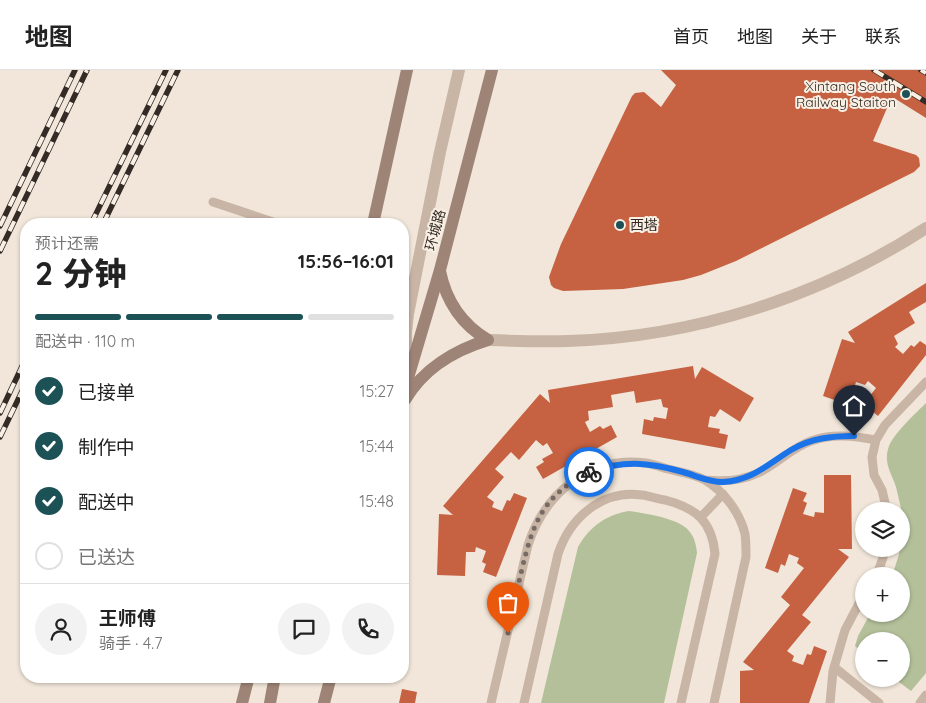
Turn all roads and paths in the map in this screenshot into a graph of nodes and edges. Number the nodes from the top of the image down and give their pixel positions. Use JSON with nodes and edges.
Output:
{"nodes":[{"id":1,"x":407,"y":70,"type":"edge"},
{"id":2,"x":459,"y":70,"type":"edge"},
{"id":3,"x":492,"y":70,"type":"edge"},
{"id":4,"x":213,"y":202,"type":"dead end"},
{"id":5,"x":261,"y":218,"type":"edge"},
{"id":6,"x":374,"y":218,"type":"edge"},
{"id":7,"x":926,"y":228,"type":"edge"},
{"id":8,"x":440,"y":270,"type":"junction"},
{"id":9,"x":409,"y":309,"type":"edge"},
{"id":10,"x":488,"y":340,"type":"junction"},
{"id":11,"x":409,"y":375,"type":"edge"},
{"id":12,"x":926,"y":382,"type":"edge"},
{"id":13,"x":409,"y":395,"type":"edge"},
{"id":14,"x":876,"y":440,"type":"junction"},
{"id":15,"x":705,"y":480,"type":"junction"},
{"id":16,"x":723,"y":494,"type":"junction"},
{"id":17,"x":885,"y":502,"type":"edge"},
{"id":18,"x":701,"y":517,"type":"junction"},
{"id":19,"x":855,"y":611,"type":"edge"},
{"id":20,"x":834,"y":667,"type":"junction"},
{"id":21,"x":247,"y":683,"type":"edge"},
{"id":22,"x":274,"y":683,"type":"edge"},
{"id":23,"x":329,"y":683,"type":"edge"},
{"id":24,"x":926,"y":696,"type":"edge"},
{"id":25,"x":242,"y":703,"type":"edge"},
{"id":26,"x":270,"y":703,"type":"edge"},
{"id":27,"x":324,"y":703,"type":"edge"},
{"id":28,"x":491,"y":703,"type":"edge"},
{"id":29,"x":524,"y":703,"type":"edge"},
{"id":30,"x":681,"y":703,"type":"edge"},
{"id":31,"x":714,"y":703,"type":"edge"},
{"id":32,"x":830,"y":703,"type":"edge"},
{"id":33,"x":879,"y":703,"type":"edge"},
{"id":34,"x":920,"y":703,"type":"edge"}],
"edges":[{"from":1,"to":6,"type":"main road"},
{"from":2,"to":9,"type":"street"},
{"from":3,"to":8,"type":"main road","name":"环城路"},
{"from":4,"to":5,"type":"lane"},
{"from":7,"to":10,"type":"street"},
{"from":8,"to":10,"type":"main road"},
{"from":8,"to":11,"type":"main road","name":"环城路"},
{"from":10,"to":13,"type":"main road"},
{"from":12,"to":14,"type":"lane"},
{"from":14,"to":15,"type":"lane"},
{"from":14,"to":17,"type":"lane"},
{"from":15,"to":16,"type":"lane"},
{"from":15,"to":28,"type":"lane"},
{"from":16,"to":18,"type":"lane"},
{"from":16,"to":31,"type":"lane"},
{"from":18,"to":29,"type":"lane"},
{"from":18,"to":30,"type":"lane"},
{"from":19,"to":20,"type":"lane"},
{"from":20,"to":32,"type":"lane"},
{"from":20,"to":33,"type":"lane"},
{"from":21,"to":25,"type":"main road"},
{"from":22,"to":26,"type":"main road"},
{"from":23,"to":27,"type":"main road"},
{"from":24,"to":34,"type":"lane"}]}
